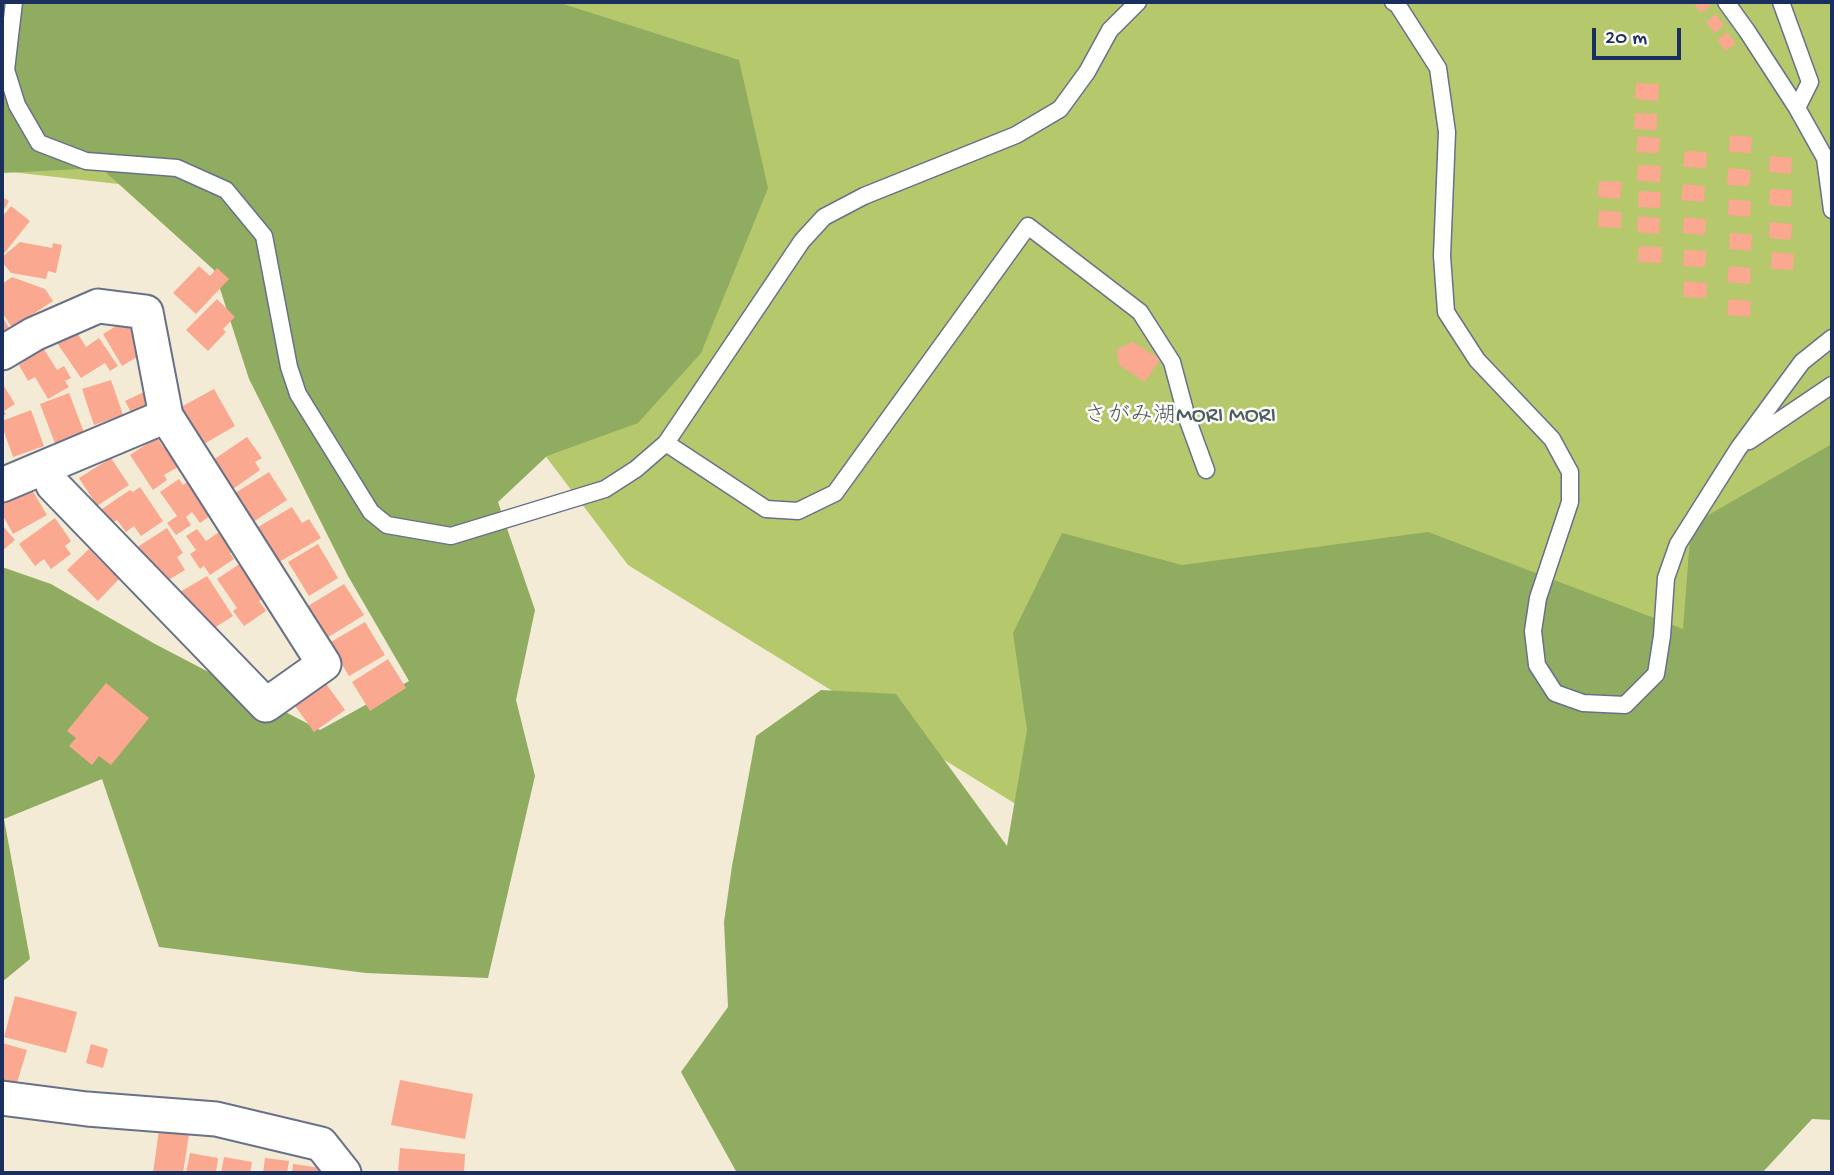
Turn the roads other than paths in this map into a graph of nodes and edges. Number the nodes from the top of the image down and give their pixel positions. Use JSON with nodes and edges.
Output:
{"nodes":[{"id":1,"x":14,"y":2,"type":"edge"},
{"id":2,"x":1138,"y":2,"type":"edge"},
{"id":3,"x":1394,"y":2,"type":"edge"},
{"id":4,"x":1726,"y":2,"type":"edge"},
{"id":5,"x":1781,"y":2,"type":"edge"},
{"id":6,"x":1797,"y":108,"type":"junction"},
{"id":7,"x":1832,"y":210,"type":"edge"},
{"id":8,"x":1832,"y":338,"type":"edge"},
{"id":9,"x":2,"y":353,"type":"edge"},
{"id":10,"x":1832,"y":385,"type":"edge"},
{"id":11,"x":166,"y":416,"type":"junction"},
{"id":12,"x":666,"y":443,"type":"junction"},
{"id":13,"x":1738,"y":449,"type":"junction"},
{"id":14,"x":46,"y":467,"type":"junction"},
{"id":15,"x":1206,"y":470,"type":"dead end"},
{"id":16,"x":2,"y":485,"type":"edge"},
{"id":17,"x":2,"y":1098,"type":"edge"},
{"id":18,"x":344,"y":1173,"type":"edge"}],
"edges":[{"from":1,"to":12,"type":"lane"},
{"from":2,"to":12,"type":"lane"},
{"from":3,"to":13,"type":"lane"},
{"from":4,"to":6,"type":"lane"},
{"from":5,"to":6,"type":"lane"},
{"from":6,"to":7,"type":"lane"},
{"from":8,"to":13,"type":"lane"},
{"from":9,"to":11,"type":"street"},
{"from":10,"to":13,"type":"lane"},
{"from":11,"to":14,"type":"street"},
{"from":11,"to":14,"type":"street"},
{"from":12,"to":15,"type":"lane"},
{"from":14,"to":16,"type":"street"},
{"from":17,"to":18,"type":"street"}]}
